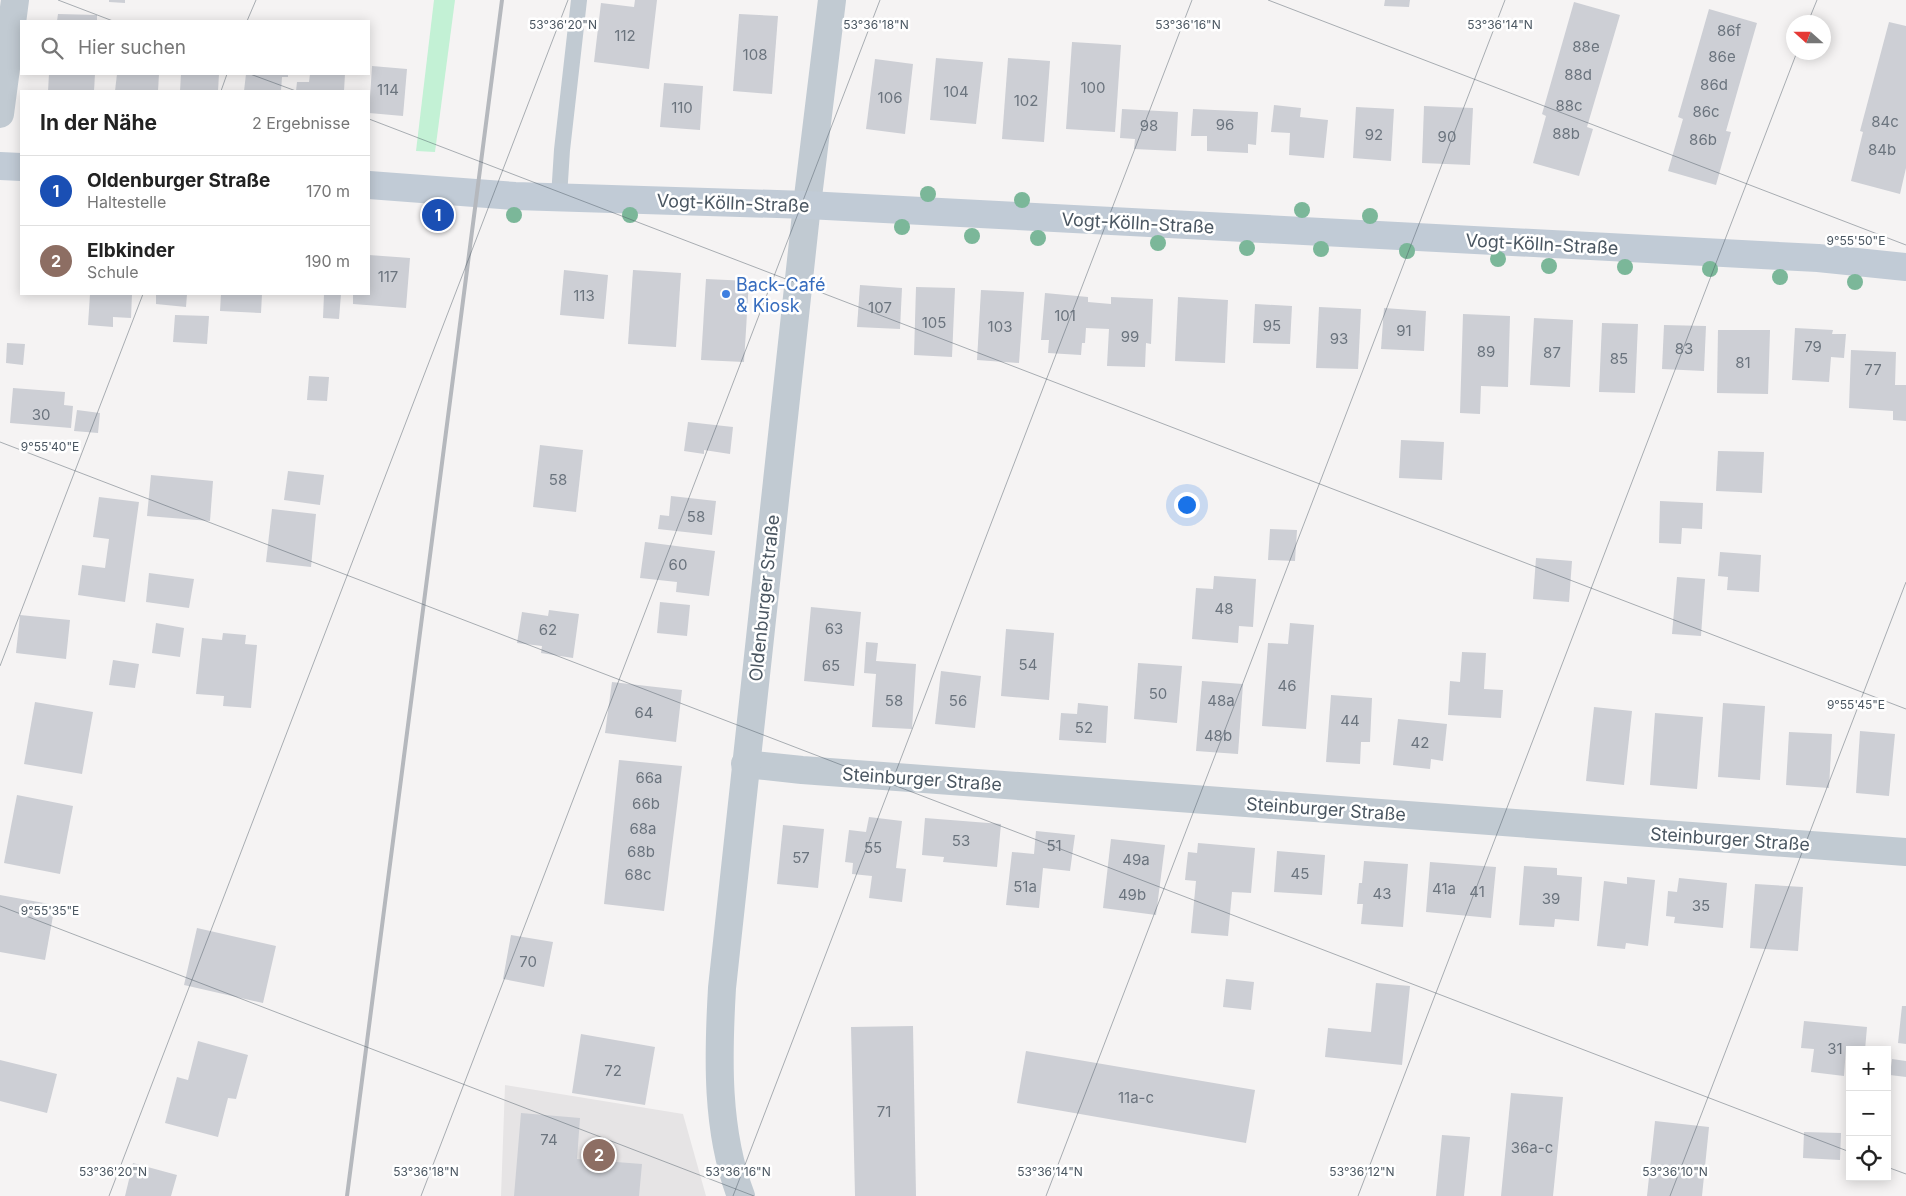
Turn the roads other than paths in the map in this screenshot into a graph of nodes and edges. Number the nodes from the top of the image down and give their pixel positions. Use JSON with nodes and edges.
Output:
{"nodes":[{"id":1,"x":15,"y":0,"type":"edge"},
{"id":2,"x":579,"y":0,"type":"edge"},
{"id":3,"x":832,"y":0,"type":"edge"},
{"id":4,"x":0,"y":114,"type":"edge"},
{"id":5,"x":0,"y":166,"type":"edge"},
{"id":6,"x":20,"y":167,"type":"edge"},
{"id":7,"x":370,"y":185,"type":"edge"},
{"id":8,"x":559,"y":197,"type":"junction"},
{"id":9,"x":807,"y":205,"type":"junction"},
{"id":10,"x":1906,"y":267,"type":"edge"},
{"id":11,"x":745,"y":764,"type":"junction"},
{"id":12,"x":1906,"y":852,"type":"edge"},
{"id":13,"x":741,"y":1196,"type":"edge"}],
"edges":[{"from":1,"to":4,"type":"street"},
{"from":2,"to":8,"type":"lane"},
{"from":3,"to":9,"type":"street","name":"Oldenburger Straße"},
{"from":5,"to":6,"type":"street"},
{"from":7,"to":8,"type":"street","name":"Vogt-Kölln-Straße"},
{"from":8,"to":9,"type":"street","name":"Vogt-Kölln-Straße"},
{"from":9,"to":10,"type":"street","name":"Vogt-Kölln-Straße"},
{"from":9,"to":11,"type":"street","name":"Oldenburger Straße"},
{"from":11,"to":12,"type":"street","name":"Steinburger Straße"},
{"from":11,"to":13,"type":"street","name":"Oldenburger Straße"}]}
